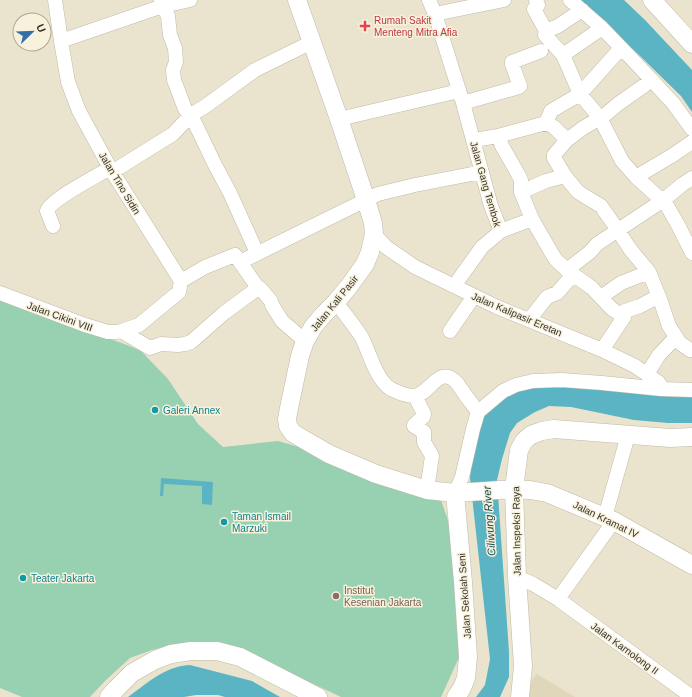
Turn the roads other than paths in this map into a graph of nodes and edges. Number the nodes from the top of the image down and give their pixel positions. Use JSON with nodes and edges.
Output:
{"nodes":[{"id":1,"x":55,"y":0,"type":"edge"},
{"id":2,"x":190,"y":0,"type":"edge"},
{"id":3,"x":297,"y":0,"type":"edge"},
{"id":4,"x":430,"y":0,"type":"edge"},
{"id":5,"x":504,"y":0,"type":"edge"},
{"id":6,"x":536,"y":0,"type":"edge"},
{"id":7,"x":570,"y":0,"type":"edge"},
{"id":8,"x":652,"y":0,"type":"edge"},
{"id":9,"x":162,"y":3,"type":"edge"},
{"id":10,"x":582,"y":10,"type":"junction"},
{"id":11,"x":435,"y":14,"type":"junction"},
{"id":12,"x":602,"y":28,"type":"junction"},
{"id":13,"x":546,"y":31,"type":"junction"},
{"id":14,"x":690,"y":38,"type":"edge"},
{"id":15,"x":60,"y":41,"type":"junction"},
{"id":16,"x":312,"y":42,"type":"junction"},
{"id":17,"x":621,"y":48,"type":"junction"},
{"id":18,"x":541,"y":51,"type":"dead end"},
{"id":19,"x":563,"y":55,"type":"junction"},
{"id":20,"x":652,"y":80,"type":"junction"},
{"id":21,"x":580,"y":94,"type":"junction"},
{"id":22,"x":461,"y":97,"type":"junction"},
{"id":23,"x":191,"y":115,"type":"junction"},
{"id":24,"x":344,"y":118,"type":"junction"},
{"id":25,"x":600,"y":118,"type":"junction"},
{"id":26,"x":546,"y":123,"type":"junction"},
{"id":27,"x":692,"y":129,"type":"edge"},
{"id":28,"x":498,"y":136,"type":"junction"},
{"id":29,"x":474,"y":140,"type":"junction"},
{"id":30,"x":567,"y":140,"type":"junction"},
{"id":31,"x":692,"y":142,"type":"edge"},
{"id":32,"x":111,"y":170,"type":"junction"},
{"id":33,"x":482,"y":172,"type":"junction"},
{"id":34,"x":565,"y":176,"type":"junction"},
{"id":35,"x":636,"y":177,"type":"junction"},
{"id":36,"x":692,"y":178,"type":"edge"},
{"id":37,"x":521,"y":192,"type":"junction"},
{"id":38,"x":366,"y":200,"type":"junction"},
{"id":39,"x":662,"y":201,"type":"junction"},
{"id":40,"x":532,"y":219,"type":"junction"},
{"id":41,"x":53,"y":226,"type":"dead end"},
{"id":42,"x":618,"y":230,"type":"junction"},
{"id":43,"x":501,"y":231,"type":"junction"},
{"id":44,"x":374,"y":234,"type":"junction"},
{"id":45,"x":257,"y":253,"type":"junction"},
{"id":46,"x":692,"y":253,"type":"edge"},
{"id":47,"x":240,"y":262,"type":"junction"},
{"id":48,"x":649,"y":272,"type":"junction"},
{"id":49,"x":570,"y":273,"type":"junction"},
{"id":50,"x":181,"y":281,"type":"junction"},
{"id":51,"x":454,"y":286,"type":"junction"},
{"id":52,"x":258,"y":288,"type":"junction"},
{"id":53,"x":0,"y":293,"type":"edge"},
{"id":54,"x":474,"y":296,"type":"junction"},
{"id":55,"x":659,"y":296,"type":"junction"},
{"id":56,"x":601,"y":297,"type":"junction"},
{"id":57,"x":336,"y":302,"type":"junction"},
{"id":58,"x":624,"y":317,"type":"junction"},
{"id":59,"x":529,"y":320,"type":"junction"},
{"id":60,"x":121,"y":331,"type":"junction"},
{"id":61,"x":450,"y":331,"type":"dead end"},
{"id":62,"x":676,"y":336,"type":"junction"},
{"id":63,"x":305,"y":341,"type":"junction"},
{"id":64,"x":602,"y":350,"type":"junction"},
{"id":65,"x":692,"y":350,"type":"edge"},
{"id":66,"x":647,"y":374,"type":"junction"},
{"id":67,"x":661,"y":389,"type":"junction"},
{"id":68,"x":692,"y":390,"type":"edge"},
{"id":69,"x":415,"y":396,"type":"junction"},
{"id":70,"x":478,"y":412,"type":"junction"},
{"id":71,"x":628,"y":435,"type":"junction"},
{"id":72,"x":692,"y":438,"type":"edge"},
{"id":73,"x":427,"y":490,"type":"junction"},
{"id":74,"x":510,"y":490,"type":"junction"},
{"id":75,"x":460,"y":493,"type":"junction"},
{"id":76,"x":610,"y":519,"type":"junction"},
{"id":77,"x":691,"y":564,"type":"edge"},
{"id":78,"x":517,"y":577,"type":"junction"},
{"id":79,"x":558,"y":599,"type":"junction"},
{"id":80,"x":109,"y":697,"type":"edge"},
{"id":81,"x":318,"y":697,"type":"edge"},
{"id":82,"x":456,"y":697,"type":"edge"},
{"id":83,"x":520,"y":697,"type":"edge"},
{"id":84,"x":692,"y":697,"type":"edge"}],
"edges":[{"from":1,"to":15,"type":"street","name":"Jalan Tino Sidin"},
{"from":2,"to":9,"type":"street"},
{"from":3,"to":16,"type":"street","name":"Jalan Kali Pasir"},
{"from":4,"to":11,"type":"street","name":"Jalan Gang Tembok"},
{"from":5,"to":11,"type":"street"},
{"from":6,"to":13,"type":"street"},
{"from":7,"to":10,"type":"street"},
{"from":8,"to":14,"type":"street"},
{"from":9,"to":15,"type":"street"},
{"from":9,"to":23,"type":"street"},
{"from":10,"to":12,"type":"street"},
{"from":10,"to":13,"type":"street"},
{"from":11,"to":22,"type":"street","name":"Jalan Gang Tembok"},
{"from":12,"to":17,"type":"street"},
{"from":12,"to":19,"type":"street"},
{"from":13,"to":19,"type":"street"},
{"from":15,"to":32,"type":"street","name":"Jalan Tino Sidin"},
{"from":16,"to":23,"type":"street"},
{"from":16,"to":24,"type":"street","name":"Jalan Kali Pasir"},
{"from":17,"to":20,"type":"street"},
{"from":17,"to":21,"type":"street"},
{"from":18,"to":22,"type":"street"},
{"from":19,"to":21,"type":"street"},
{"from":20,"to":25,"type":"street"},
{"from":20,"to":27,"type":"street"},
{"from":21,"to":25,"type":"street"},
{"from":21,"to":26,"type":"street"},
{"from":22,"to":24,"type":"street"},
{"from":22,"to":29,"type":"street","name":"Jalan Gang Tembok"},
{"from":23,"to":32,"type":"street"},
{"from":23,"to":45,"type":"street"},
{"from":24,"to":38,"type":"street","name":"Jalan Kali Pasir"},
{"from":25,"to":30,"type":"street"},
{"from":25,"to":35,"type":"street"},
{"from":26,"to":28,"type":"street"},
{"from":26,"to":30,"type":"street"},
{"from":28,"to":29,"type":"street"},
{"from":28,"to":37,"type":"street"},
{"from":29,"to":33,"type":"street","name":"Jalan Gang Tembok"},
{"from":30,"to":34,"type":"street"},
{"from":31,"to":35,"type":"street"},
{"from":32,"to":41,"type":"street"},
{"from":32,"to":50,"type":"street","name":"Jalan Tino Sidin"},
{"from":33,"to":38,"type":"street"},
{"from":33,"to":43,"type":"street","name":"Jalan Gang Tembok"},
{"from":34,"to":37,"type":"street"},
{"from":34,"to":42,"type":"street"},
{"from":35,"to":39,"type":"street"},
{"from":36,"to":39,"type":"street"},
{"from":37,"to":40,"type":"street"},
{"from":38,"to":44,"type":"street","name":"Jalan Kali Pasir"},
{"from":38,"to":45,"type":"street"},
{"from":39,"to":42,"type":"street"},
{"from":39,"to":46,"type":"street"},
{"from":40,"to":43,"type":"street"},
{"from":40,"to":49,"type":"street"},
{"from":42,"to":48,"type":"street"},
{"from":42,"to":49,"type":"street"},
{"from":43,"to":51,"type":"street","name":"Jalan Gang Tembok"},
{"from":44,"to":51,"type":"street","name":"Jalan Kalipasir Eretan"},
{"from":44,"to":57,"type":"street","name":"Jalan Kali Pasir"},
{"from":45,"to":47,"type":"street"},
{"from":47,"to":50,"type":"street"},
{"from":47,"to":52,"type":"street"},
{"from":48,"to":55,"type":"street"},
{"from":48,"to":56,"type":"street"},
{"from":49,"to":56,"type":"street"},
{"from":49,"to":59,"type":"street"},
{"from":50,"to":60,"type":"street"},
{"from":51,"to":54,"type":"street","name":"Jalan Kalipasir Eretan"},
{"from":52,"to":60,"type":"street"},
{"from":52,"to":63,"type":"street"},
{"from":53,"to":60,"type":"street","name":"Jalan Cikini VIII"},
{"from":54,"to":59,"type":"street","name":"Jalan Kalipasir Eretan"},
{"from":54,"to":61,"type":"street"},
{"from":55,"to":58,"type":"street"},
{"from":55,"to":62,"type":"street"},
{"from":56,"to":58,"type":"street"},
{"from":57,"to":63,"type":"street","name":"Jalan Kali Pasir"},
{"from":57,"to":69,"type":"street"},
{"from":58,"to":64,"type":"street"},
{"from":59,"to":64,"type":"street","name":"Jalan Kalipasir Eretan"},
{"from":62,"to":65,"type":"street"},
{"from":62,"to":66,"type":"street"},
{"from":63,"to":73,"type":"street","name":"Jalan Kali Pasir"},
{"from":64,"to":66,"type":"street","name":"Jalan Kalipasir Eretan"},
{"from":66,"to":67,"type":"street","name":"Jalan Kalipasir Eretan"},
{"from":67,"to":68,"type":"street"},
{"from":67,"to":70,"type":"street"},
{"from":69,"to":70,"type":"street"},
{"from":69,"to":73,"type":"street"},
{"from":70,"to":75,"type":"street"},
{"from":71,"to":72,"type":"street","name":"Jalan Inspeksi Raya"},
{"from":71,"to":74,"type":"street","name":"Jalan Inspeksi Raya"},
{"from":71,"to":76,"type":"street"},
{"from":73,"to":75,"type":"street","name":"Jalan Kali Pasir"},
{"from":74,"to":75,"type":"street","name":"Jalan Kali Pasir"},
{"from":74,"to":76,"type":"street","name":"Jalan Kramat IV"},
{"from":74,"to":78,"type":"street","name":"Jalan Inspeksi Raya"},
{"from":75,"to":82,"type":"street","name":"Jalan Sekolah Seni"},
{"from":76,"to":77,"type":"street","name":"Jalan Kramat IV"},
{"from":76,"to":79,"type":"street"},
{"from":78,"to":79,"type":"street","name":"Jalan Karnolong II"},
{"from":78,"to":83,"type":"street","name":"Jalan Inspeksi Raya"},
{"from":79,"to":84,"type":"street","name":"Jalan Karnolong II"},
{"from":80,"to":81,"type":"street"}]}
